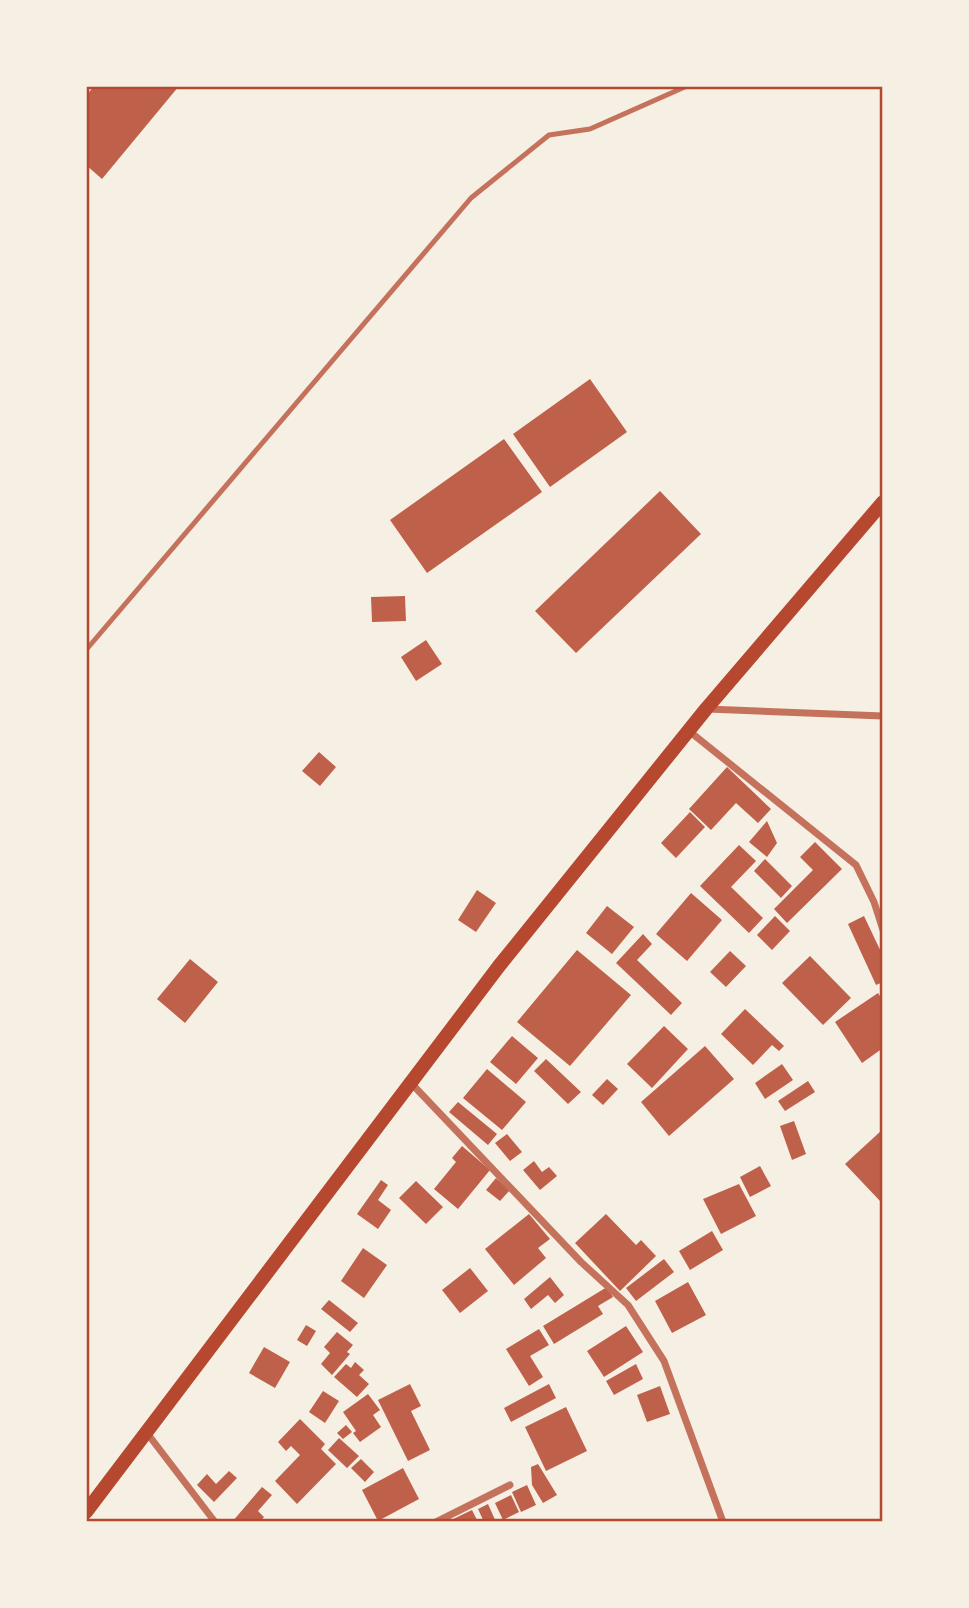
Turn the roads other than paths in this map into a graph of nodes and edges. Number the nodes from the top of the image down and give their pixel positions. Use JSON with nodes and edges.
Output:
{"nodes":[{"id":1,"x":687,"y":86,"type":"edge"},
{"id":2,"x":883,"y":502,"type":"edge"},
{"id":3,"x":86,"y":650,"type":"edge"},
{"id":4,"x":706,"y":709,"type":"junction"},
{"id":5,"x":883,"y":716,"type":"edge"},
{"id":6,"x":689,"y":731,"type":"junction"},
{"id":7,"x":883,"y":930,"type":"edge"},
{"id":8,"x":410,"y":1082,"type":"junction"},
{"id":9,"x":147,"y":1433,"type":"junction"},
{"id":10,"x":510,"y":1485,"type":"dead end"},
{"id":11,"x":86,"y":1512,"type":"edge"},
{"id":12,"x":215,"y":1522,"type":"edge"},
{"id":13,"x":436,"y":1522,"type":"edge"},
{"id":14,"x":723,"y":1522,"type":"edge"}],
"edges":[{"from":1,"to":3,"type":"lane"},
{"from":2,"to":4,"type":"main road"},
{"from":4,"to":5,"type":"street"},
{"from":4,"to":6,"type":"main road"},
{"from":6,"to":7,"type":"street"},
{"from":6,"to":8,"type":"main road"},
{"from":8,"to":9,"type":"main road"},
{"from":8,"to":14,"type":"street"},
{"from":9,"to":11,"type":"main road"},
{"from":9,"to":12,"type":"street"},
{"from":10,"to":13,"type":"street"}]}
